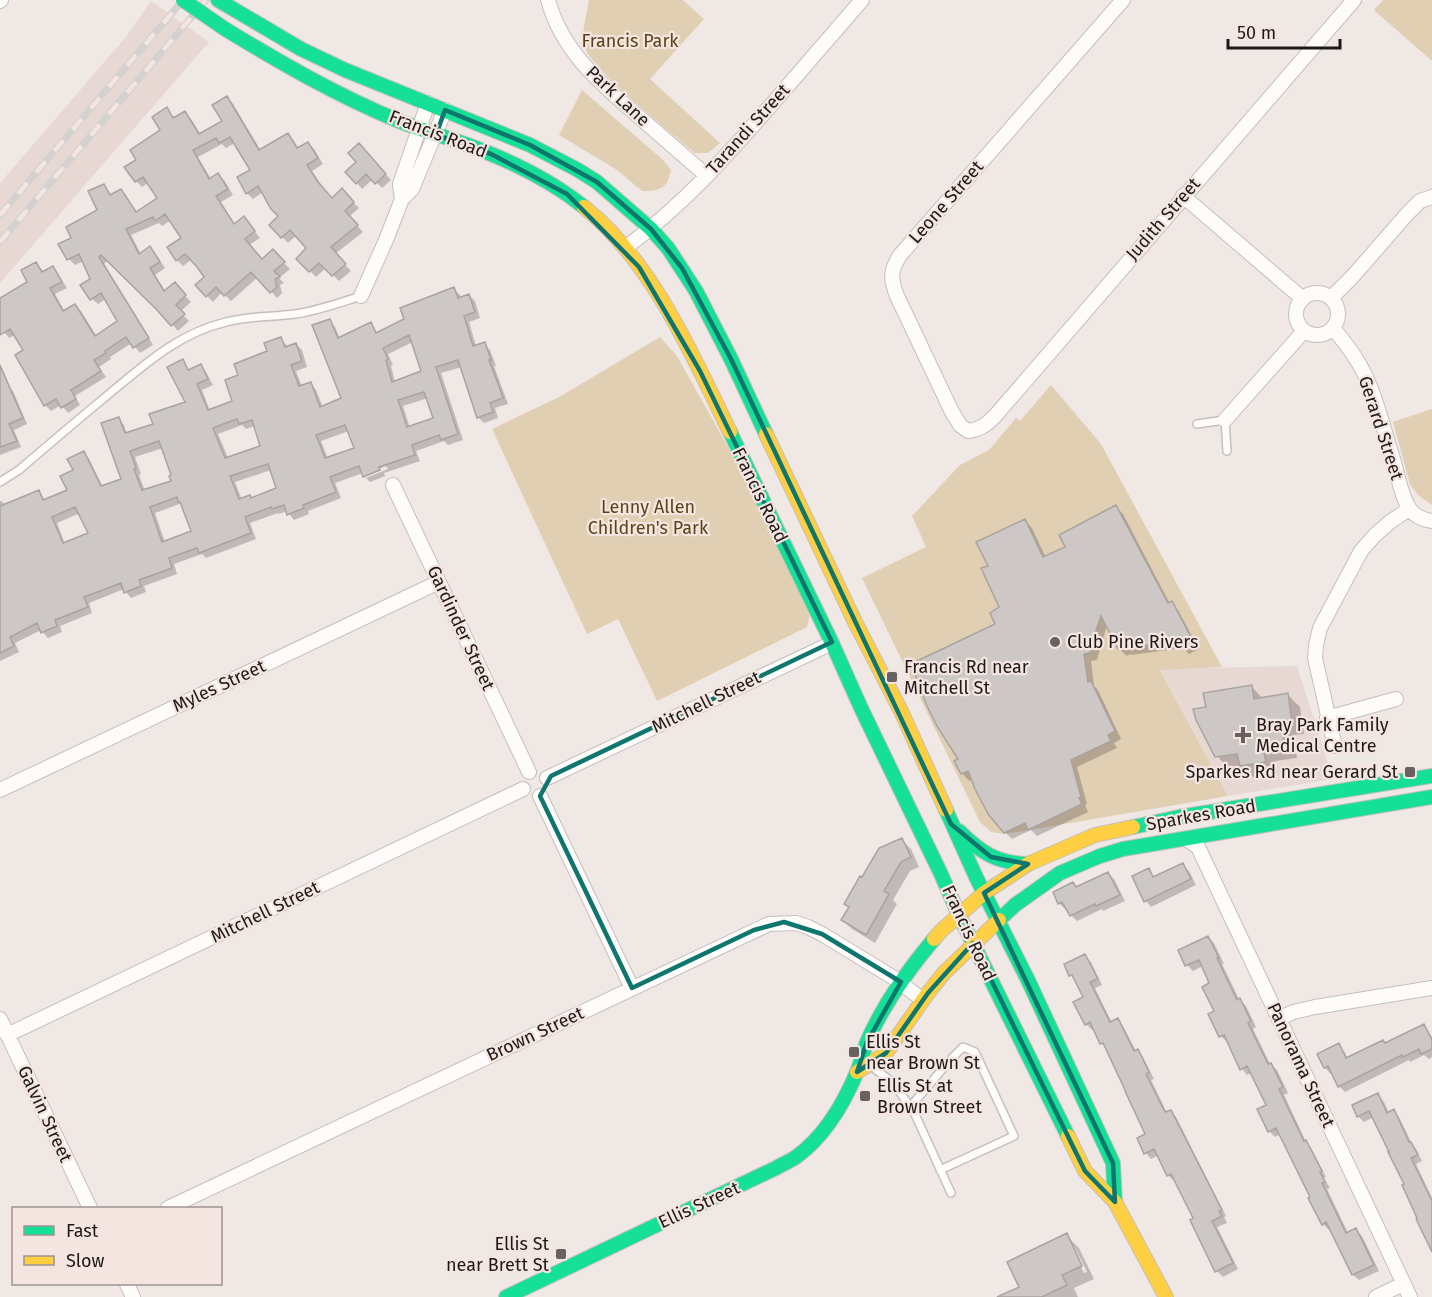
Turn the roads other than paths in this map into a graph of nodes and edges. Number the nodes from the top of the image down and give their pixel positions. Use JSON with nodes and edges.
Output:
{"nodes":[{"id":1,"x":183,"y":0,"type":"edge"},
{"id":2,"x":218,"y":0,"type":"edge"},
{"id":3,"x":548,"y":0,"type":"edge"},
{"id":4,"x":862,"y":0,"type":"edge"},
{"id":5,"x":1123,"y":0,"type":"edge"},
{"id":6,"x":1354,"y":0,"type":"edge"},
{"id":7,"x":428,"y":103,"type":"junction"},
{"id":8,"x":445,"y":110,"type":"junction"},
{"id":9,"x":418,"y":128,"type":"junction"},
{"id":10,"x":436,"y":135,"type":"junction"},
{"id":11,"x":707,"y":176,"type":"junction"},
{"id":12,"x":1183,"y":196,"type":"junction"},
{"id":13,"x":1432,"y":197,"type":"edge"},
{"id":14,"x":402,"y":199,"type":"junction"},
{"id":15,"x":651,"y":229,"type":"junction"},
{"id":16,"x":625,"y":248,"type":"junction"},
{"id":17,"x":361,"y":296,"type":"joint"},
{"id":18,"x":1331,"y":298,"type":"junction"},
{"id":19,"x":1303,"y":299,"type":"junction"},
{"id":20,"x":1333,"y":328,"type":"junction"},
{"id":21,"x":1304,"y":331,"type":"junction"},
{"id":22,"x":1225,"y":420,"type":"junction"},
{"id":23,"x":1197,"y":424,"type":"dead end"},
{"id":24,"x":968,"y":431,"type":"joint"},
{"id":25,"x":1227,"y":451,"type":"dead end"},
{"id":26,"x":0,"y":482,"type":"edge"},
{"id":27,"x":393,"y":485,"type":"dead end"},
{"id":28,"x":1409,"y":509,"type":"junction"},
{"id":29,"x":1432,"y":521,"type":"edge"},
{"id":30,"x":439,"y":582,"type":"junction"},
{"id":31,"x":832,"y":643,"type":"junction"},
{"id":32,"x":1396,"y":699,"type":"dead end"},
{"id":33,"x":1328,"y":718,"type":"junction"},
{"id":34,"x":1335,"y":746,"type":"dead end"},
{"id":35,"x":529,"y":772,"type":"junction"},
{"id":36,"x":1432,"y":776,"type":"edge"},
{"id":37,"x":547,"y":778,"type":"junction"},
{"id":38,"x":523,"y":789,"type":"junction"},
{"id":39,"x":0,"y":790,"type":"edge"},
{"id":40,"x":540,"y":796,"type":"junction"},
{"id":41,"x":1432,"y":797,"type":"edge"},
{"id":42,"x":951,"y":824,"type":"junction"},
{"id":43,"x":1186,"y":839,"type":"junction"},
{"id":44,"x":1028,"y":864,"type":"junction"},
{"id":45,"x":984,"y":893,"type":"junction"},
{"id":46,"x":959,"y":915,"type":"junction"},
{"id":47,"x":998,"y":923,"type":"junction"},
{"id":48,"x":974,"y":944,"type":"junction"},
{"id":49,"x":901,"y":983,"type":"junction"},
{"id":50,"x":632,"y":988,"type":"junction"},
{"id":51,"x":1432,"y":988,"type":"edge"},
{"id":52,"x":923,"y":1000,"type":"junction"},
{"id":53,"x":0,"y":1018,"type":"edge"},
{"id":54,"x":1279,"y":1019,"type":"junction"},
{"id":55,"x":8,"y":1035,"type":"junction"},
{"id":56,"x":863,"y":1069,"type":"junction"},
{"id":57,"x":910,"y":1107,"type":"junction"},
{"id":58,"x":940,"y":1170,"type":"junction"},
{"id":59,"x":951,"y":1193,"type":"dead end"},
{"id":60,"x":1115,"y":1202,"type":"junction"},
{"id":61,"x":89,"y":1207,"type":"edge"},
{"id":62,"x":172,"y":1207,"type":"edge"},
{"id":63,"x":1403,"y":1284,"type":"junction"},
{"id":64,"x":530,"y":1292,"type":"edge"},
{"id":65,"x":506,"y":1297,"type":"edge"},
{"id":66,"x":1166,"y":1297,"type":"edge"},
{"id":67,"x":1376,"y":1297,"type":"edge"},
{"id":68,"x":1410,"y":1297,"type":"edge"}],
"edges":[{"from":1,"to":9,"type":"main road","name":"Francis Road","bridge":true},
{"from":2,"to":7,"type":"main road","name":"Francis Road"},
{"from":3,"to":11,"type":"street","name":"Park Lane"},
{"from":4,"to":11,"type":"street","name":"Tarandi Street"},
{"from":5,"to":24,"type":"street","name":"Leone Street"},
{"from":6,"to":12,"type":"street","name":"Judith Street"},
{"from":7,"to":8,"type":"main road","name":"Francis Road"},
{"from":7,"to":9,"type":"street"},
{"from":8,"to":10,"type":"street"},
{"from":8,"to":15,"type":"main road","name":"Francis Road"},
{"from":9,"to":10,"type":"main road","name":"Francis Road"},
{"from":9,"to":14,"type":"street"},
{"from":10,"to":14,"type":"street"},
{"from":10,"to":16,"type":"main road","name":"Francis Road"},
{"from":11,"to":15,"type":"street","name":"Tarandi Street"},
{"from":12,"to":19,"type":"street"},
{"from":12,"to":24,"type":"street","name":"Judith Street"},
{"from":13,"to":18,"type":"street"},
{"from":14,"to":17,"type":"street"},
{"from":15,"to":16,"type":"street","name":"Tarandi Street"},
{"from":15,"to":42,"type":"main road","name":"Francis Road"},
{"from":16,"to":31,"type":"main road","name":"Francis Road"},
{"from":17,"to":26,"type":"lane"},
{"from":18,"to":19,"type":"street"},
{"from":18,"to":20,"type":"street"},
{"from":19,"to":21,"type":"street"},
{"from":20,"to":21,"type":"street"},
{"from":20,"to":28,"type":"street","name":"Gerard Street"},
{"from":21,"to":22,"type":"street"},
{"from":22,"to":23,"type":"lane"},
{"from":22,"to":25,"type":"lane"},
{"from":27,"to":30,"type":"street","name":"Gardinder Street"},
{"from":28,"to":29,"type":"street"},
{"from":28,"to":33,"type":"street"},
{"from":30,"to":35,"type":"street","name":"Gardinder Street"},
{"from":30,"to":39,"type":"street","name":"Myles Street"},
{"from":31,"to":37,"type":"street","name":"Mitchell Street"},
{"from":31,"to":46,"type":"main road","name":"Francis Road"},
{"from":32,"to":33,"type":"street"},
{"from":33,"to":34,"type":"street"},
{"from":35,"to":37,"type":"street"},
{"from":35,"to":38,"type":"street"},
{"from":36,"to":44,"type":"main road","name":"Sparkes Road"},
{"from":37,"to":40,"type":"street"},
{"from":38,"to":40,"type":"street"},
{"from":38,"to":55,"type":"street","name":"Mitchell Street"},
{"from":40,"to":50,"type":"street"},
{"from":41,"to":43,"type":"main road","name":"Sparkes Road"},
{"from":42,"to":44,"type":"main road"},
{"from":42,"to":45,"type":"main road","name":"Francis Road"},
{"from":43,"to":47,"type":"main road","name":"Sparkes Road"},
{"from":43,"to":54,"type":"street","name":"Panorama Street"},
{"from":44,"to":45,"type":"main road","name":"Sparkes Road"},
{"from":45,"to":46,"type":"main road","name":"Ellis Street"},
{"from":45,"to":47,"type":"main road","name":"Francis Road"},
{"from":46,"to":48,"type":"main road","name":"Francis Road"},
{"from":46,"to":49,"type":"main road","name":"Ellis Street"},
{"from":47,"to":48,"type":"main road","name":"Ellis Street"},
{"from":47,"to":60,"type":"main road","name":"Francis Road"},
{"from":48,"to":52,"type":"main road","name":"Ellis Street"},
{"from":48,"to":60,"type":"main road","name":"Francis Road"},
{"from":49,"to":50,"type":"street","name":"Brown Street"},
{"from":49,"to":52,"type":"street","name":"Brown Street"},
{"from":49,"to":56,"type":"main road","name":"Ellis Street"},
{"from":50,"to":62,"type":"street","name":"Brown Street"},
{"from":51,"to":54,"type":"street"},
{"from":52,"to":56,"type":"main road","name":"Ellis Street"},
{"from":53,"to":55,"type":"street","name":"Galvin Street"},
{"from":54,"to":63,"type":"street","name":"Panorama Street"},
{"from":55,"to":61,"type":"street","name":"Galvin Street"},
{"from":56,"to":57,"type":"lane"},
{"from":56,"to":64,"type":"main road","name":"Ellis Street"},
{"from":57,"to":58,"type":"lane"},
{"from":57,"to":58,"type":"lane"},
{"from":58,"to":59,"type":"lane"},
{"from":60,"to":66,"type":"main road","name":"Francis Road"},
{"from":63,"to":67,"type":"street"},
{"from":63,"to":68,"type":"street","name":"Panorama Street"},
{"from":64,"to":65,"type":"main road","name":"Ellis Street"}]}
